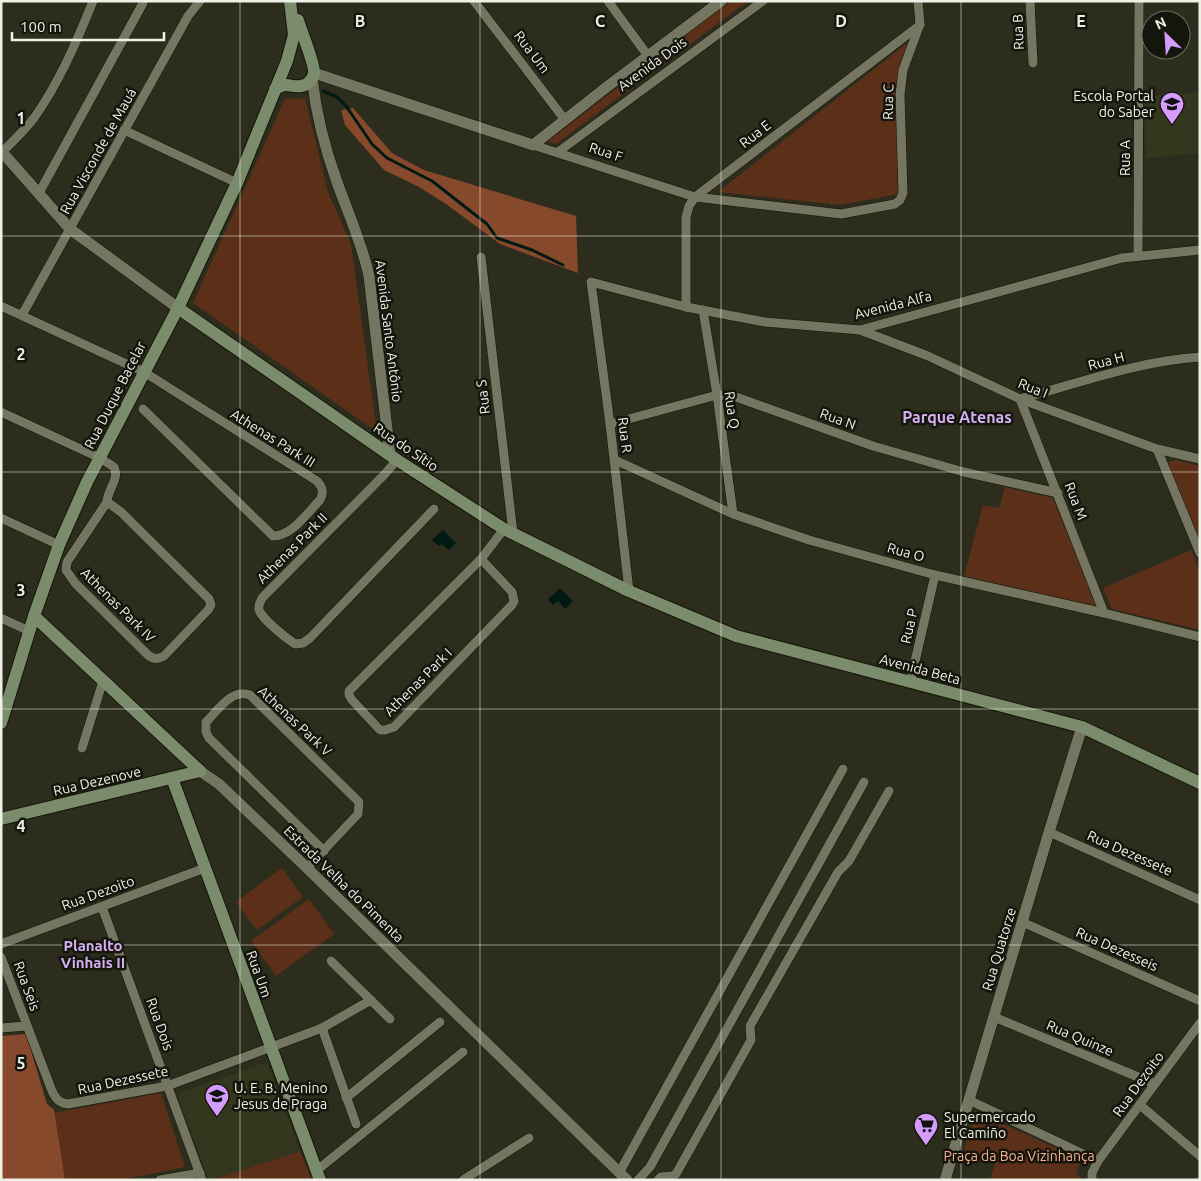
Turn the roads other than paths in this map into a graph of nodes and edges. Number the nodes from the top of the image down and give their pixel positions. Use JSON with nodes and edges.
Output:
{"nodes":[{"id":1,"x":93,"y":1,"type":"edge"},
{"id":2,"x":200,"y":1,"type":"edge"},
{"id":3,"x":291,"y":1,"type":"edge"},
{"id":4,"x":474,"y":1,"type":"edge"},
{"id":5,"x":608,"y":1,"type":"edge"},
{"id":6,"x":721,"y":1,"type":"edge"},
{"id":7,"x":763,"y":1,"type":"edge"},
{"id":8,"x":918,"y":1,"type":"edge"},
{"id":9,"x":1030,"y":1,"type":"edge"},
{"id":10,"x":1139,"y":1,"type":"edge"},
{"id":11,"x":143,"y":3,"type":"dead end"},
{"id":12,"x":920,"y":24,"type":"junction"},
{"id":13,"x":648,"y":56,"type":"junction"},
{"id":14,"x":1033,"y":62,"type":"dead end"},
{"id":15,"x":285,"y":65,"type":"junction"},
{"id":16,"x":313,"y":72,"type":"junction"},
{"id":17,"x":296,"y":86,"type":"junction"},
{"id":18,"x":276,"y":90,"type":"junction"},
{"id":19,"x":315,"y":100,"type":"junction"},
{"id":20,"x":565,"y":120,"type":"junction"},
{"id":21,"x":124,"y":130,"type":"junction"},
{"id":22,"x":533,"y":145,"type":"junction"},
{"id":23,"x":2,"y":152,"type":"edge"},
{"id":24,"x":558,"y":152,"type":"junction"},
{"id":25,"x":237,"y":183,"type":"junction"},
{"id":26,"x":39,"y":193,"type":"junction"},
{"id":27,"x":695,"y":197,"type":"junction"},
{"id":28,"x":895,"y":204,"type":"joint"},
{"id":29,"x":70,"y":229,"type":"junction"},
{"id":30,"x":1200,"y":250,"type":"edge"},
{"id":31,"x":1138,"y":256,"type":"junction"},
{"id":32,"x":481,"y":258,"type":"dead end"},
{"id":33,"x":591,"y":282,"type":"joint"},
{"id":34,"x":1,"y":306,"type":"edge"},
{"id":35,"x":686,"y":307,"type":"junction"},
{"id":36,"x":178,"y":308,"type":"junction"},
{"id":37,"x":702,"y":310,"type":"junction"},
{"id":38,"x":22,"y":315,"type":"junction"},
{"id":39,"x":860,"y":330,"type":"junction"},
{"id":40,"x":1200,"y":357,"type":"edge"},
{"id":41,"x":144,"y":372,"type":"junction"},
{"id":42,"x":717,"y":395,"type":"junction"},
{"id":43,"x":1020,"y":399,"type":"junction"},
{"id":44,"x":143,"y":409,"type":"dead end"},
{"id":45,"x":1,"y":412,"type":"edge"},
{"id":46,"x":610,"y":424,"type":"junction"},
{"id":47,"x":1157,"y":449,"type":"junction"},
{"id":48,"x":393,"y":457,"type":"junction"},
{"id":49,"x":100,"y":458,"type":"junction"},
{"id":50,"x":1200,"y":459,"type":"edge"},
{"id":51,"x":615,"y":460,"type":"junction"},
{"id":52,"x":1058,"y":493,"type":"junction"},
{"id":53,"x":107,"y":502,"type":"junction"},
{"id":54,"x":434,"y":509,"type":"dead end"},
{"id":55,"x":733,"y":514,"type":"junction"},
{"id":56,"x":1,"y":518,"type":"edge"},
{"id":57,"x":508,"y":531,"type":"junction"},
{"id":58,"x":59,"y":545,"type":"junction"},
{"id":59,"x":1200,"y":553,"type":"edge"},
{"id":60,"x":481,"y":559,"type":"junction"},
{"id":61,"x":935,"y":575,"type":"junction"},
{"id":62,"x":629,"y":591,"type":"junction"},
{"id":63,"x":1104,"y":613,"type":"junction"},
{"id":64,"x":34,"y":616,"type":"junction"},
{"id":65,"x":1,"y":618,"type":"edge"},
{"id":66,"x":29,"y":631,"type":"junction"},
{"id":67,"x":1200,"y":637,"type":"edge"},
{"id":68,"x":103,"y":681,"type":"junction"},
{"id":69,"x":910,"y":683,"type":"junction"},
{"id":70,"x":1,"y":722,"type":"edge"},
{"id":71,"x":1082,"y":727,"type":"junction"},
{"id":72,"x":82,"y":748,"type":"dead end"},
{"id":73,"x":843,"y":769,"type":"dead end"},
{"id":74,"x":200,"y":771,"type":"junction"},
{"id":75,"x":172,"y":778,"type":"junction"},
{"id":76,"x":864,"y":782,"type":"dead end"},
{"id":77,"x":1200,"y":783,"type":"edge"},
{"id":78,"x":889,"y":791,"type":"dead end"},
{"id":79,"x":1,"y":819,"type":"edge"},
{"id":80,"x":1049,"y":832,"type":"junction"},
{"id":81,"x":324,"y":851,"type":"junction"},
{"id":82,"x":205,"y":868,"type":"junction"},
{"id":83,"x":307,"y":868,"type":"junction"},
{"id":84,"x":1200,"y":900,"type":"edge"},
{"id":85,"x":102,"y":906,"type":"junction"},
{"id":86,"x":1022,"y":922,"type":"junction"},
{"id":87,"x":1,"y":944,"type":"edge"},
{"id":88,"x":1,"y":956,"type":"edge"},
{"id":89,"x":331,"y":961,"type":"dead end"},
{"id":90,"x":371,"y":1000,"type":"junction"},
{"id":91,"x":1200,"y":1001,"type":"edge"},
{"id":92,"x":994,"y":1017,"type":"junction"},
{"id":93,"x":390,"y":1019,"type":"dead end"},
{"id":94,"x":440,"y":1022,"type":"dead end"},
{"id":95,"x":26,"y":1026,"type":"junction"},
{"id":96,"x":1,"y":1028,"type":"edge"},
{"id":97,"x":322,"y":1028,"type":"junction"},
{"id":98,"x":1198,"y":1029,"type":"edge"},
{"id":99,"x":270,"y":1047,"type":"junction"},
{"id":100,"x":463,"y":1052,"type":"dead end"},
{"id":101,"x":1155,"y":1084,"type":"junction"},
{"id":102,"x":167,"y":1086,"type":"junction"},
{"id":103,"x":346,"y":1098,"type":"junction"},
{"id":104,"x":969,"y":1100,"type":"junction"},
{"id":105,"x":1140,"y":1105,"type":"junction"},
{"id":106,"x":356,"y":1124,"type":"dead end"},
{"id":107,"x":529,"y":1138,"type":"dead end"},
{"id":108,"x":1200,"y":1156,"type":"edge"},
{"id":109,"x":1098,"y":1161,"type":"junction"},
{"id":110,"x":318,"y":1175,"type":"edge"},
{"id":111,"x":201,"y":1176,"type":"edge"},
{"id":112,"x":623,"y":1176,"type":"edge"},
{"id":113,"x":160,"y":1180,"type":"edge"},
{"id":114,"x":462,"y":1180,"type":"edge"},
{"id":115,"x":638,"y":1180,"type":"edge"},
{"id":116,"x":658,"y":1180,"type":"edge"},
{"id":117,"x":945,"y":1180,"type":"edge"},
{"id":118,"x":1092,"y":1180,"type":"edge"}],
"edges":[{"from":1,"to":23,"type":"street"},
{"from":2,"to":21,"type":"street","name":"Rua Visconde de Mauá"},
{"from":3,"to":15,"type":"main road","name":"Avenida Santo Antônio"},
{"from":3,"to":16,"type":"main road","name":"Avenida Santo Antônio"},
{"from":4,"to":20,"type":"street","name":"Rua Um"},
{"from":5,"to":13,"type":"street"},
{"from":6,"to":13,"type":"street","name":"Avenida Dois"},
{"from":7,"to":24,"type":"street","name":"Avenida Dois"},
{"from":8,"to":12,"type":"street","name":"Rua C"},
{"from":9,"to":14,"type":"street","name":"Rua B"},
{"from":10,"to":31,"type":"street","name":"Rua A"},
{"from":11,"to":26,"type":"street"},
{"from":12,"to":27,"type":"street","name":"Rua E"},
{"from":12,"to":28,"type":"street","name":"Rua C"},
{"from":13,"to":20,"type":"street","name":"Avenida Dois"},
{"from":15,"to":16,"type":"main road"},
{"from":15,"to":17,"type":"main road"},
{"from":15,"to":18,"type":"main road","name":"Rua Duque Bacelar"},
{"from":16,"to":17,"type":"main road"},
{"from":16,"to":19,"type":"street","name":"Avenida Santo Antônio"},
{"from":16,"to":22,"type":"street","name":"Rua F"},
{"from":17,"to":18,"type":"main road"},
{"from":17,"to":19,"type":"street"},
{"from":18,"to":25,"type":"main road","name":"Rua Duque Bacelar"},
{"from":19,"to":48,"type":"street","name":"Avenida Santo Antônio"},
{"from":20,"to":22,"type":"street","name":"Avenida Dois"},
{"from":21,"to":25,"type":"street"},
{"from":21,"to":29,"type":"street","name":"Rua Visconde de Mauá"},
{"from":22,"to":24,"type":"street","name":"Rua F"},
{"from":23,"to":26,"type":"street"},
{"from":24,"to":27,"type":"street","name":"Rua F"},
{"from":25,"to":36,"type":"main road","name":"Rua Duque Bacelar"},
{"from":26,"to":29,"type":"street"},
{"from":27,"to":28,"type":"street","name":"Rua F"},
{"from":27,"to":35,"type":"street"},
{"from":29,"to":36,"type":"street"},
{"from":29,"to":38,"type":"street","name":"Rua Visconde de Mauá"},
{"from":30,"to":31,"type":"street","name":"Avenida Alfa"},
{"from":31,"to":39,"type":"street","name":"Avenida Alfa"},
{"from":32,"to":57,"type":"street","name":"Rua S"},
{"from":33,"to":35,"type":"street","name":"Avenida Alfa"},
{"from":33,"to":46,"type":"street","name":"Rua R"},
{"from":34,"to":38,"type":"street"},
{"from":35,"to":37,"type":"street","name":"Avenida Alfa"},
{"from":36,"to":41,"type":"main road","name":"Rua Duque Bacelar"},
{"from":36,"to":48,"type":"main road","name":"Rua do Sítio"},
{"from":37,"to":39,"type":"street","name":"Avenida Alfa"},
{"from":37,"to":42,"type":"street","name":"Rua Q"},
{"from":38,"to":41,"type":"street"},
{"from":39,"to":43,"type":"street","name":"Rua I"},
{"from":40,"to":43,"type":"street","name":"Rua H"},
{"from":41,"to":44,"type":"street","name":"Athenas Park III"},
{"from":41,"to":49,"type":"main road","name":"Rua Duque Bacelar"},
{"from":42,"to":46,"type":"street","name":"Rua N"},
{"from":42,"to":52,"type":"street","name":"Rua N"},
{"from":42,"to":55,"type":"street","name":"Rua Q"},
{"from":43,"to":47,"type":"street","name":"Rua I"},
{"from":43,"to":52,"type":"street","name":"Rua M"},
{"from":45,"to":49,"type":"street"},
{"from":46,"to":51,"type":"street","name":"Rua R"},
{"from":47,"to":50,"type":"street","name":"Rua I"},
{"from":47,"to":59,"type":"street"},
{"from":48,"to":54,"type":"street","name":"Athenas Park II"},
{"from":48,"to":57,"type":"main road","name":"Rua do Sítio"},
{"from":49,"to":53,"type":"street","name":"Athenas Park IV"},
{"from":49,"to":58,"type":"main road","name":"Rua Duque Bacelar"},
{"from":51,"to":55,"type":"street","name":"Rua O"},
{"from":51,"to":62,"type":"street","name":"Rua R"},
{"from":52,"to":63,"type":"street","name":"Rua M"},
{"from":53,"to":53,"type":"street","name":"Athenas Park IV"},
{"from":55,"to":61,"type":"street","name":"Rua O"},
{"from":56,"to":58,"type":"street"},
{"from":57,"to":60,"type":"street","name":"Athenas Park I"},
{"from":57,"to":62,"type":"main road","name":"Rua do Sítio"},
{"from":58,"to":64,"type":"main road","name":"Rua Duque Bacelar"},
{"from":60,"to":60,"type":"street","name":"Athenas Park I"},
{"from":61,"to":63,"type":"street","name":"Rua O"},
{"from":61,"to":69,"type":"street","name":"Rua P"},
{"from":62,"to":69,"type":"main road","name":"Avenida Beta"},
{"from":63,"to":67,"type":"street","name":"Rua O"},
{"from":64,"to":66,"type":"main road","name":"Rua Duque Bacelar"},
{"from":64,"to":68,"type":"main road","name":"Estrada Velha do Pimenta"},
{"from":65,"to":66,"type":"street"},
{"from":66,"to":70,"type":"main road","name":"Rua Duque Bacelar"},
{"from":68,"to":72,"type":"street"},
{"from":68,"to":74,"type":"main road","name":"Estrada Velha do Pimenta"},
{"from":69,"to":71,"type":"main road","name":"Avenida Beta"},
{"from":71,"to":77,"type":"main road","name":"Avenida Beta"},
{"from":71,"to":80,"type":"street","name":"Rua Quatorze"},
{"from":73,"to":112,"type":"street"},
{"from":74,"to":75,"type":"main road","name":"Rua Dezenove"},
{"from":74,"to":83,"type":"street","name":"Estrada Velha do Pimenta"},
{"from":75,"to":79,"type":"main road","name":"Rua Dezenove"},
{"from":75,"to":82,"type":"main road","name":"Rua Um"},
{"from":76,"to":115,"type":"street"},
{"from":78,"to":116,"type":"street"},
{"from":80,"to":84,"type":"street","name":"Rua Dezessete"},
{"from":80,"to":86,"type":"street","name":"Rua Quatorze"},
{"from":81,"to":81,"type":"street","name":"Athenas Park V"},
{"from":81,"to":83,"type":"street","name":"Athenas Park V"},
{"from":82,"to":85,"type":"street","name":"Rua Dezoito"},
{"from":82,"to":99,"type":"main road","name":"Rua Um"},
{"from":83,"to":112,"type":"street","name":"Estrada Velha do Pimenta"},
{"from":85,"to":87,"type":"street","name":"Rua Dezoito"},
{"from":85,"to":102,"type":"street","name":"Rua Dois"},
{"from":86,"to":91,"type":"street","name":"Rua Dezesseis"},
{"from":86,"to":92,"type":"street","name":"Rua Quatorze"},
{"from":88,"to":95,"type":"street","name":"Rua Seis"},
{"from":89,"to":90,"type":"street"},
{"from":90,"to":93,"type":"street"},
{"from":90,"to":97,"type":"street","name":"Rua Dezessete"},
{"from":92,"to":101,"type":"street","name":"Rua Quinze"},
{"from":92,"to":104,"type":"street","name":"Rua Quatorze"},
{"from":94,"to":103,"type":"street"},
{"from":95,"to":96,"type":"street"},
{"from":95,"to":102,"type":"street","name":"Rua Dezessete"},
{"from":97,"to":99,"type":"street","name":"Rua Dezessete"},
{"from":97,"to":103,"type":"street"},
{"from":98,"to":101,"type":"street","name":"Rua Dezoito"},
{"from":99,"to":102,"type":"street","name":"Rua Dezessete"},
{"from":99,"to":110,"type":"main road","name":"Rua Um"},
{"from":100,"to":110,"type":"street"},
{"from":101,"to":105,"type":"street","name":"Rua Dezoito"},
{"from":102,"to":111,"type":"street","name":"Rua Dois"},
{"from":103,"to":106,"type":"street"},
{"from":104,"to":109,"type":"street"},
{"from":104,"to":117,"type":"street","name":"Rua Quatorze"},
{"from":105,"to":108,"type":"street"},
{"from":105,"to":109,"type":"street","name":"Rua Dezoito"},
{"from":107,"to":114,"type":"street"},
{"from":109,"to":118,"type":"street","name":"Rua Dezoito"},
{"from":111,"to":113,"type":"street"}]}
